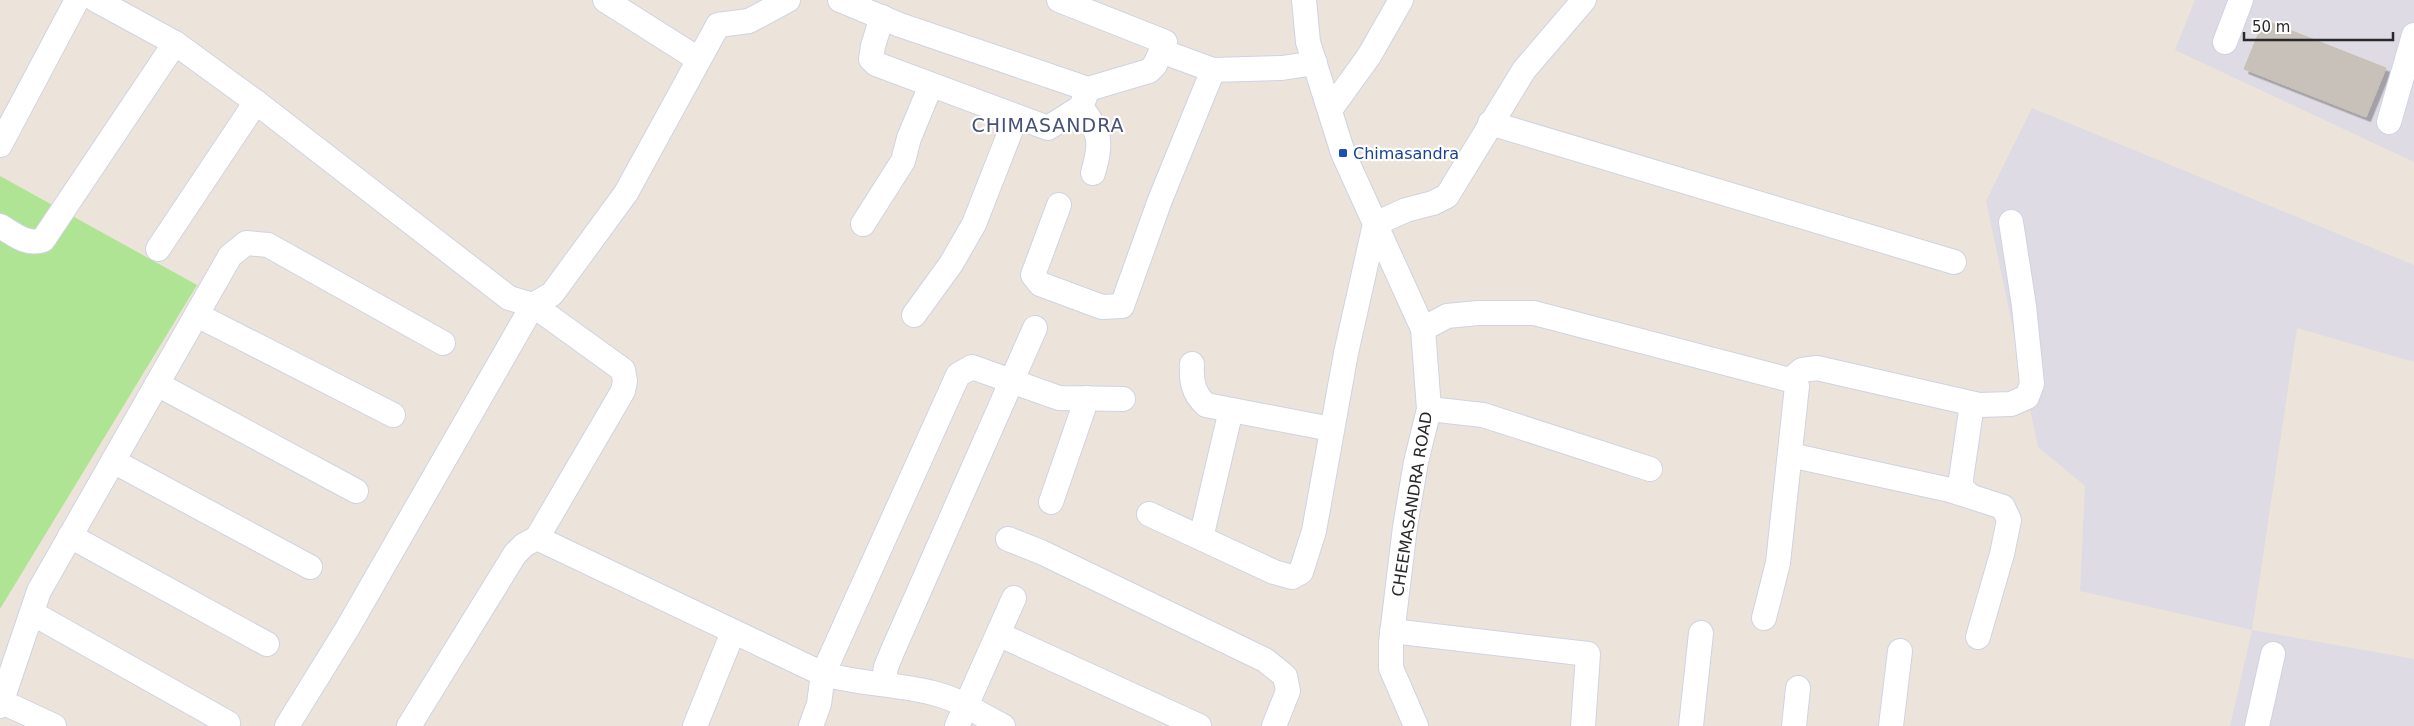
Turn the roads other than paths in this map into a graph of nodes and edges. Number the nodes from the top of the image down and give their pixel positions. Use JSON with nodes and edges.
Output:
{"nodes":[{"id":1,"x":77,"y":0,"type":"edge"},
{"id":2,"x":96,"y":0,"type":"edge"},
{"id":3,"x":606,"y":0,"type":"edge"},
{"id":4,"x":788,"y":0,"type":"edge"},
{"id":5,"x":840,"y":0,"type":"edge"},
{"id":6,"x":1058,"y":0,"type":"edge"},
{"id":7,"x":1304,"y":0,"type":"edge"},
{"id":8,"x":1401,"y":0,"type":"edge"},
{"id":9,"x":1584,"y":0,"type":"edge"},
{"id":10,"x":2241,"y":0,"type":"edge"},
{"id":11,"x":882,"y":17,"type":"junction"},
{"id":12,"x":2414,"y":35,"type":"edge"},
{"id":13,"x":2225,"y":42,"type":"dead end"},
{"id":14,"x":175,"y":43,"type":"junction"},
{"id":15,"x":1161,"y":51,"type":"junction"},
{"id":16,"x":698,"y":59,"type":"junction"},
{"id":17,"x":1315,"y":63,"type":"junction"},
{"id":18,"x":1213,"y":70,"type":"junction"},
{"id":19,"x":931,"y":84,"type":"junction"},
{"id":20,"x":1084,"y":98,"type":"junction"},
{"id":21,"x":256,"y":102,"type":"junction"},
{"id":22,"x":1330,"y":110,"type":"junction"},
{"id":23,"x":1016,"y":117,"type":"junction"},
{"id":24,"x":2388,"y":122,"type":"dead end"},
{"id":25,"x":1490,"y":123,"type":"junction"},
{"id":26,"x":0,"y":144,"type":"edge"},
{"id":27,"x":1093,"y":174,"type":"dead end"},
{"id":28,"x":1059,"y":205,"type":"dead end"},
{"id":29,"x":2011,"y":222,"type":"dead end"},
{"id":30,"x":863,"y":224,"type":"dead end"},
{"id":31,"x":1376,"y":224,"type":"junction"},
{"id":32,"x":0,"y":226,"type":"edge"},
{"id":33,"x":158,"y":250,"type":"dead end"},
{"id":34,"x":1954,"y":262,"type":"dead end"},
{"id":35,"x":533,"y":305,"type":"junction"},
{"id":36,"x":197,"y":315,"type":"junction"},
{"id":37,"x":914,"y":315,"type":"dead end"},
{"id":38,"x":1035,"y":328,"type":"dead end"},
{"id":39,"x":1424,"y":329,"type":"junction"},
{"id":40,"x":443,"y":344,"type":"dead end"},
{"id":41,"x":1192,"y":364,"type":"dead end"},
{"id":42,"x":1790,"y":380,"type":"junction"},
{"id":43,"x":1013,"y":382,"type":"junction"},
{"id":44,"x":157,"y":384,"type":"junction"},
{"id":45,"x":1087,"y":398,"type":"junction"},
{"id":46,"x":1123,"y":399,"type":"dead end"},
{"id":47,"x":1972,"y":404,"type":"junction"},
{"id":48,"x":1428,"y":409,"type":"junction"},
{"id":49,"x":1231,"y":410,"type":"junction"},
{"id":50,"x":393,"y":415,"type":"dead end"},
{"id":51,"x":1331,"y":429,"type":"junction"},
{"id":52,"x":1790,"y":455,"type":"junction"},
{"id":53,"x":113,"y":461,"type":"junction"},
{"id":54,"x":1650,"y":469,"type":"dead end"},
{"id":55,"x":356,"y":491,"type":"dead end"},
{"id":56,"x":1969,"y":495,"type":"junction"},
{"id":57,"x":1051,"y":502,"type":"dead end"},
{"id":58,"x":1149,"y":514,"type":"dead end"},
{"id":59,"x":70,"y":536,"type":"junction"},
{"id":60,"x":537,"y":538,"type":"junction"},
{"id":61,"x":1201,"y":538,"type":"junction"},
{"id":62,"x":1008,"y":539,"type":"dead end"},
{"id":63,"x":310,"y":567,"type":"dead end"},
{"id":64,"x":1014,"y":598,"type":"dead end"},
{"id":65,"x":32,"y":613,"type":"junction"},
{"id":66,"x":1764,"y":618,"type":"dead end"},
{"id":67,"x":1392,"y":631,"type":"junction"},
{"id":68,"x":733,"y":632,"type":"junction"},
{"id":69,"x":1701,"y":632,"type":"dead end"},
{"id":70,"x":998,"y":634,"type":"junction"},
{"id":71,"x":1978,"y":637,"type":"dead end"},
{"id":72,"x":267,"y":644,"type":"dead end"},
{"id":73,"x":1900,"y":651,"type":"dead end"},
{"id":74,"x":2273,"y":654,"type":"dead end"},
{"id":75,"x":824,"y":674,"type":"junction"},
{"id":76,"x":883,"y":684,"type":"junction"},
{"id":77,"x":1798,"y":688,"type":"dead end"},
{"id":78,"x":1,"y":703,"type":"edge"},
{"id":79,"x":962,"y":716,"type":"edge"},
{"id":80,"x":228,"y":723,"type":"dead end"},
{"id":81,"x":54,"y":726,"type":"edge"},
{"id":82,"x":287,"y":726,"type":"edge"},
{"id":83,"x":409,"y":726,"type":"edge"},
{"id":84,"x":695,"y":726,"type":"edge"},
{"id":85,"x":811,"y":726,"type":"edge"},
{"id":86,"x":1003,"y":726,"type":"edge"},
{"id":87,"x":1198,"y":726,"type":"edge"},
{"id":88,"x":1274,"y":726,"type":"edge"},
{"id":89,"x":1416,"y":726,"type":"edge"},
{"id":90,"x":1583,"y":726,"type":"edge"},
{"id":91,"x":1691,"y":726,"type":"edge"},
{"id":92,"x":1794,"y":726,"type":"edge"},
{"id":93,"x":1891,"y":726,"type":"edge"},
{"id":94,"x":2257,"y":726,"type":"edge"}],
"edges":[{"from":1,"to":26,"type":"street"},
{"from":2,"to":14,"type":"street"},
{"from":3,"to":16,"type":"street"},
{"from":4,"to":16,"type":"street"},
{"from":5,"to":11,"type":"street"},
{"from":6,"to":15,"type":"street"},
{"from":7,"to":17,"type":"street","name":"CHEEMASANDRA ROAD"},
{"from":8,"to":22,"type":"street"},
{"from":9,"to":25,"type":"street"},
{"from":10,"to":13,"type":"street"},
{"from":11,"to":19,"type":"street"},
{"from":11,"to":20,"type":"street"},
{"from":12,"to":24,"type":"street"},
{"from":14,"to":21,"type":"street"},
{"from":14,"to":32,"type":"street"},
{"from":15,"to":18,"type":"street"},
{"from":15,"to":20,"type":"street"},
{"from":16,"to":35,"type":"street"},
{"from":17,"to":18,"type":"street"},
{"from":17,"to":22,"type":"street","name":"CHEEMASANDRA ROAD"},
{"from":18,"to":28,"type":"street"},
{"from":19,"to":23,"type":"street"},
{"from":19,"to":30,"type":"street"},
{"from":20,"to":23,"type":"street"},
{"from":20,"to":27,"type":"street"},
{"from":21,"to":33,"type":"street"},
{"from":21,"to":35,"type":"street"},
{"from":22,"to":31,"type":"street","name":"CHEEMASANDRA ROAD"},
{"from":23,"to":37,"type":"street"},
{"from":25,"to":31,"type":"street"},
{"from":25,"to":34,"type":"street"},
{"from":29,"to":47,"type":"street"},
{"from":31,"to":39,"type":"street","name":"CHEEMASANDRA ROAD"},
{"from":31,"to":51,"type":"street"},
{"from":35,"to":60,"type":"street"},
{"from":35,"to":82,"type":"street"},
{"from":36,"to":40,"type":"street"},
{"from":36,"to":44,"type":"street"},
{"from":36,"to":50,"type":"street"},
{"from":38,"to":43,"type":"street"},
{"from":39,"to":42,"type":"street"},
{"from":39,"to":48,"type":"street","name":"CHEEMASANDRA ROAD"},
{"from":41,"to":49,"type":"street"},
{"from":42,"to":47,"type":"street"},
{"from":42,"to":52,"type":"street"},
{"from":43,"to":45,"type":"street"},
{"from":43,"to":75,"type":"street"},
{"from":43,"to":76,"type":"street"},
{"from":44,"to":53,"type":"street"},
{"from":44,"to":55,"type":"street"},
{"from":45,"to":46,"type":"street"},
{"from":45,"to":57,"type":"street"},
{"from":47,"to":56,"type":"street"},
{"from":48,"to":54,"type":"street"},
{"from":48,"to":67,"type":"street","name":"CHEEMASANDRA ROAD"},
{"from":49,"to":51,"type":"street"},
{"from":49,"to":61,"type":"street"},
{"from":51,"to":61,"type":"street"},
{"from":52,"to":56,"type":"street"},
{"from":52,"to":66,"type":"street"},
{"from":53,"to":59,"type":"street"},
{"from":53,"to":63,"type":"street"},
{"from":56,"to":71,"type":"street"},
{"from":58,"to":61,"type":"street"},
{"from":59,"to":65,"type":"street"},
{"from":59,"to":72,"type":"street"},
{"from":60,"to":68,"type":"street"},
{"from":60,"to":83,"type":"street"},
{"from":62,"to":88,"type":"street"},
{"from":64,"to":70,"type":"street"},
{"from":65,"to":78,"type":"street"},
{"from":65,"to":80,"type":"street"},
{"from":67,"to":89,"type":"street","name":"CHEEMASANDRA ROAD"},
{"from":67,"to":90,"type":"street"},
{"from":68,"to":75,"type":"street"},
{"from":68,"to":84,"type":"street"},
{"from":69,"to":91,"type":"street"},
{"from":70,"to":79,"type":"street"},
{"from":70,"to":87,"type":"street"},
{"from":73,"to":93,"type":"street"},
{"from":74,"to":94,"type":"street"},
{"from":75,"to":76,"type":"street"},
{"from":75,"to":85,"type":"street"},
{"from":76,"to":79,"type":"street"},
{"from":77,"to":92,"type":"street"},
{"from":78,"to":81,"type":"street"},
{"from":79,"to":86,"type":"street"}]}
